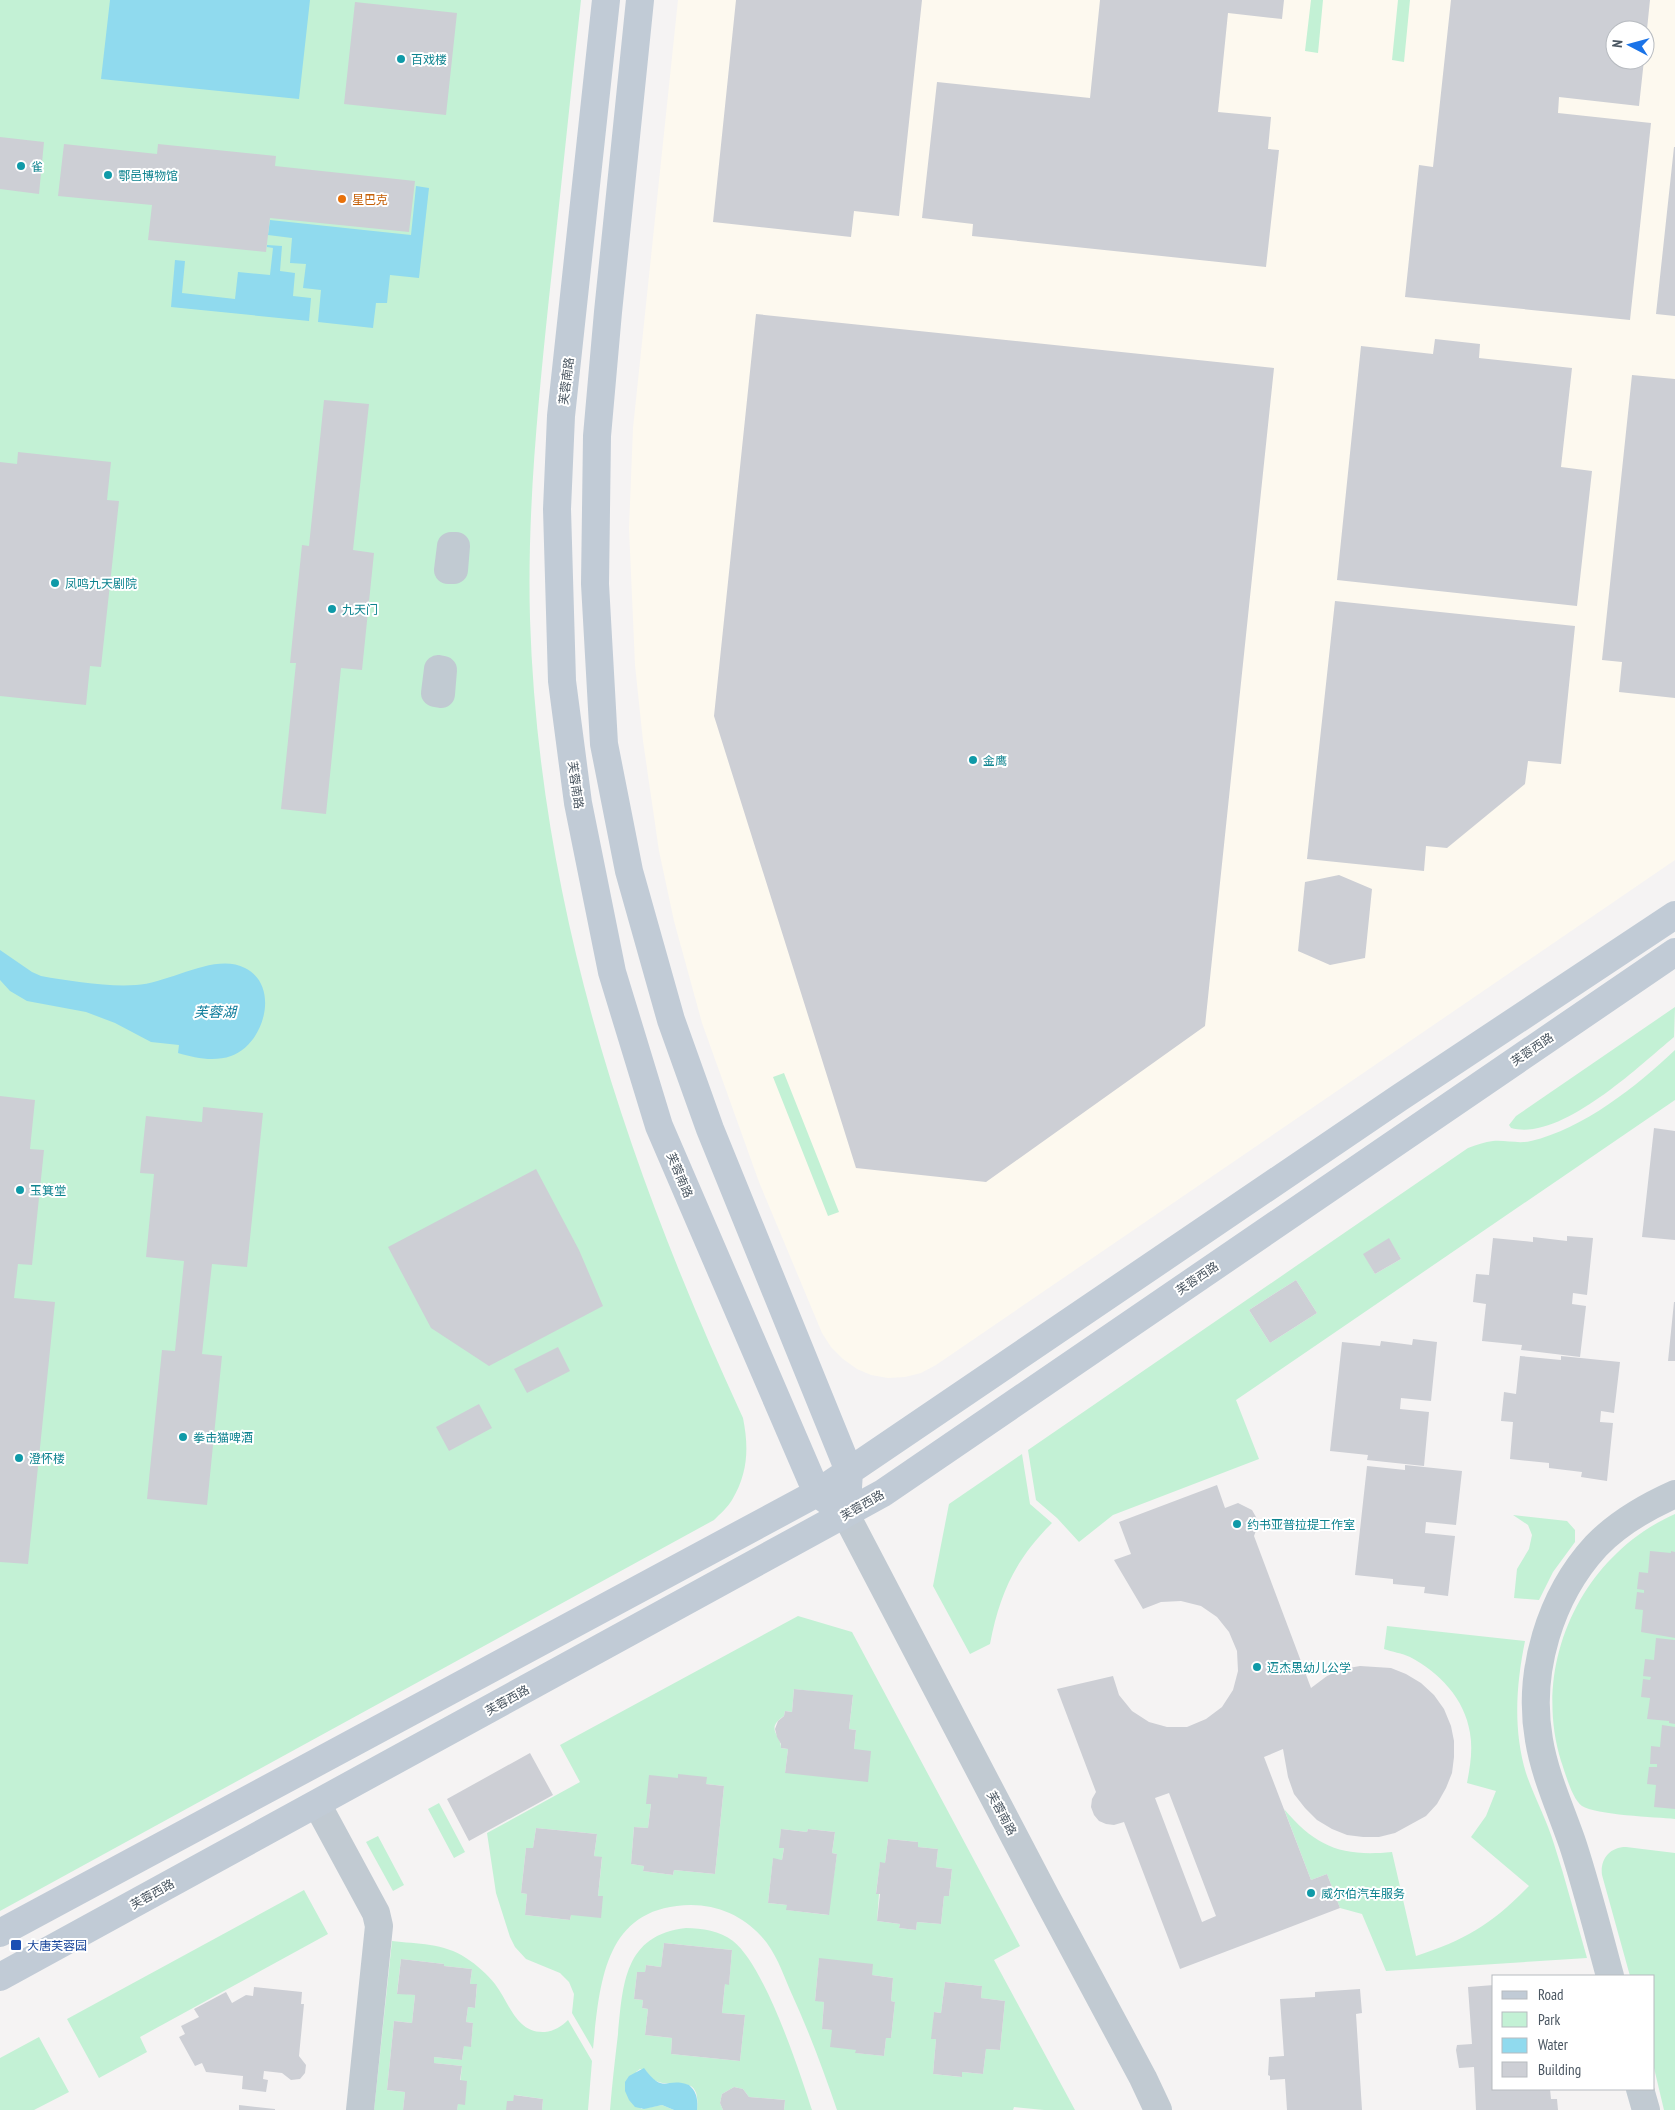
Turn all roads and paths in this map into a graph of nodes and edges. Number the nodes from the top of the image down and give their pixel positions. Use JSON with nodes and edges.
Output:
{"nodes":[{"id":1,"x":606,"y":0,"type":"edge"},
{"id":2,"x":640,"y":0,"type":"edge"},
{"id":3,"x":1675,"y":915,"type":"edge"},
{"id":4,"x":1675,"y":952,"type":"edge"},
{"id":5,"x":849,"y":1472,"type":"junction"},
{"id":6,"x":817,"y":1493,"type":"junction"},
{"id":7,"x":1675,"y":1494,"type":"edge"},
{"id":8,"x":846,"y":1515,"type":"junction"},
{"id":9,"x":317,"y":1804,"type":"junction"},
{"id":10,"x":0,"y":1933,"type":"edge"},
{"id":11,"x":1610,"y":1975,"type":"edge"},
{"id":12,"x":0,"y":1977,"type":"edge"},
{"id":13,"x":1640,"y":2090,"type":"edge"},
{"id":14,"x":360,"y":2110,"type":"edge"},
{"id":15,"x":1158,"y":2110,"type":"edge"},
{"id":16,"x":1646,"y":2110,"type":"edge"}],
"edges":[{"from":1,"to":6,"type":"main road","name":"芙蓉南路"},
{"from":2,"to":5,"type":"main road"},
{"from":3,"to":5,"type":"main road"},
{"from":4,"to":8,"type":"main road","name":"芙蓉西路"},
{"from":5,"to":6,"type":"main road"},
{"from":5,"to":8,"type":"main road"},
{"from":6,"to":8,"type":"main road","name":"芙蓉南路"},
{"from":6,"to":10,"type":"main road"},
{"from":7,"to":11,"type":"street"},
{"from":8,"to":9,"type":"main road","name":"芙蓉西路"},
{"from":8,"to":15,"type":"street","name":"芙蓉南路"},
{"from":9,"to":12,"type":"main road","name":"芙蓉西路"},
{"from":9,"to":14,"type":"street"},
{"from":13,"to":16,"type":"street"}]}
